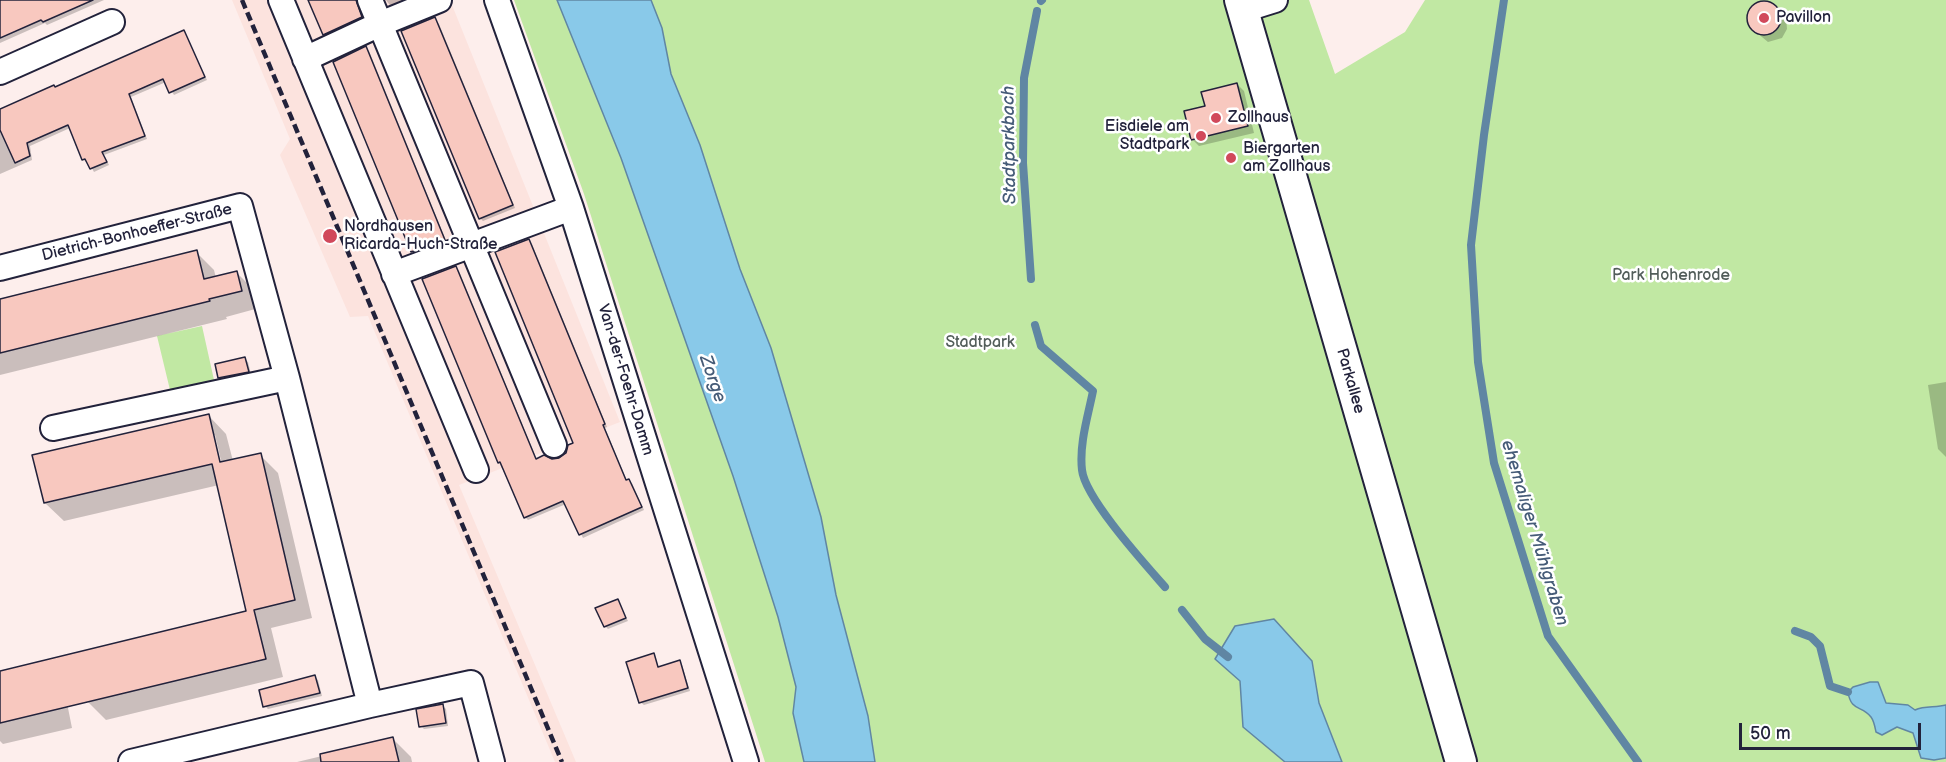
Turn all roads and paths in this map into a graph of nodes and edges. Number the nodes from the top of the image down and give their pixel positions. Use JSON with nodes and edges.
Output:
{"nodes":[{"id":1,"x":281,"y":0,"type":"edge"},
{"id":2,"x":370,"y":0,"type":"edge"},
{"id":3,"x":439,"y":0,"type":"edge"},
{"id":4,"x":497,"y":0,"type":"edge"},
{"id":5,"x":1275,"y":0,"type":"edge"},
{"id":6,"x":1241,"y":5,"type":"edge"},
{"id":7,"x":112,"y":22,"type":"dead end"},
{"id":8,"x":380,"y":24,"type":"junction"},
{"id":9,"x":305,"y":59,"type":"junction"},
{"id":10,"x":0,"y":72,"type":"edge"},
{"id":11,"x":571,"y":208,"type":"junction"},
{"id":12,"x":472,"y":244,"type":"junction"},
{"id":13,"x":0,"y":268,"type":"edge"},
{"id":14,"x":394,"y":274,"type":"junction"},
{"id":15,"x":287,"y":378,"type":"junction"},
{"id":16,"x":53,"y":428,"type":"dead end"},
{"id":17,"x":554,"y":445,"type":"dead end"},
{"id":18,"x":476,"y":470,"type":"dead end"},
{"id":19,"x":370,"y":705,"type":"junction"},
{"id":20,"x":131,"y":762,"type":"edge"},
{"id":21,"x":492,"y":762,"type":"edge"},
{"id":22,"x":746,"y":762,"type":"edge"},
{"id":23,"x":1461,"y":762,"type":"edge"}],
"edges":[{"from":1,"to":9,"type":"street"},
{"from":2,"to":8,"type":"street"},
{"from":3,"to":8,"type":"street"},
{"from":4,"to":11,"type":"street","name":"Van-der-Foehr-Damm"},
{"from":5,"to":6,"type":"street"},
{"from":6,"to":23,"type":"main road","name":"Parkallee"},
{"from":7,"to":10,"type":"street"},
{"from":8,"to":9,"type":"street"},
{"from":8,"to":12,"type":"street"},
{"from":9,"to":14,"type":"street"},
{"from":11,"to":12,"type":"street"},
{"from":11,"to":22,"type":"street","name":"Van-der-Foehr-Damm"},
{"from":12,"to":14,"type":"street"},
{"from":12,"to":17,"type":"street"},
{"from":13,"to":15,"type":"street","name":"Dietrich-Bonhoeffer-Straße"},
{"from":14,"to":18,"type":"street"},
{"from":15,"to":16,"type":"street"},
{"from":15,"to":19,"type":"street","name":"Dietrich-Bonhoeffer-Straße"},
{"from":19,"to":20,"type":"street"},
{"from":19,"to":21,"type":"street"}]}
